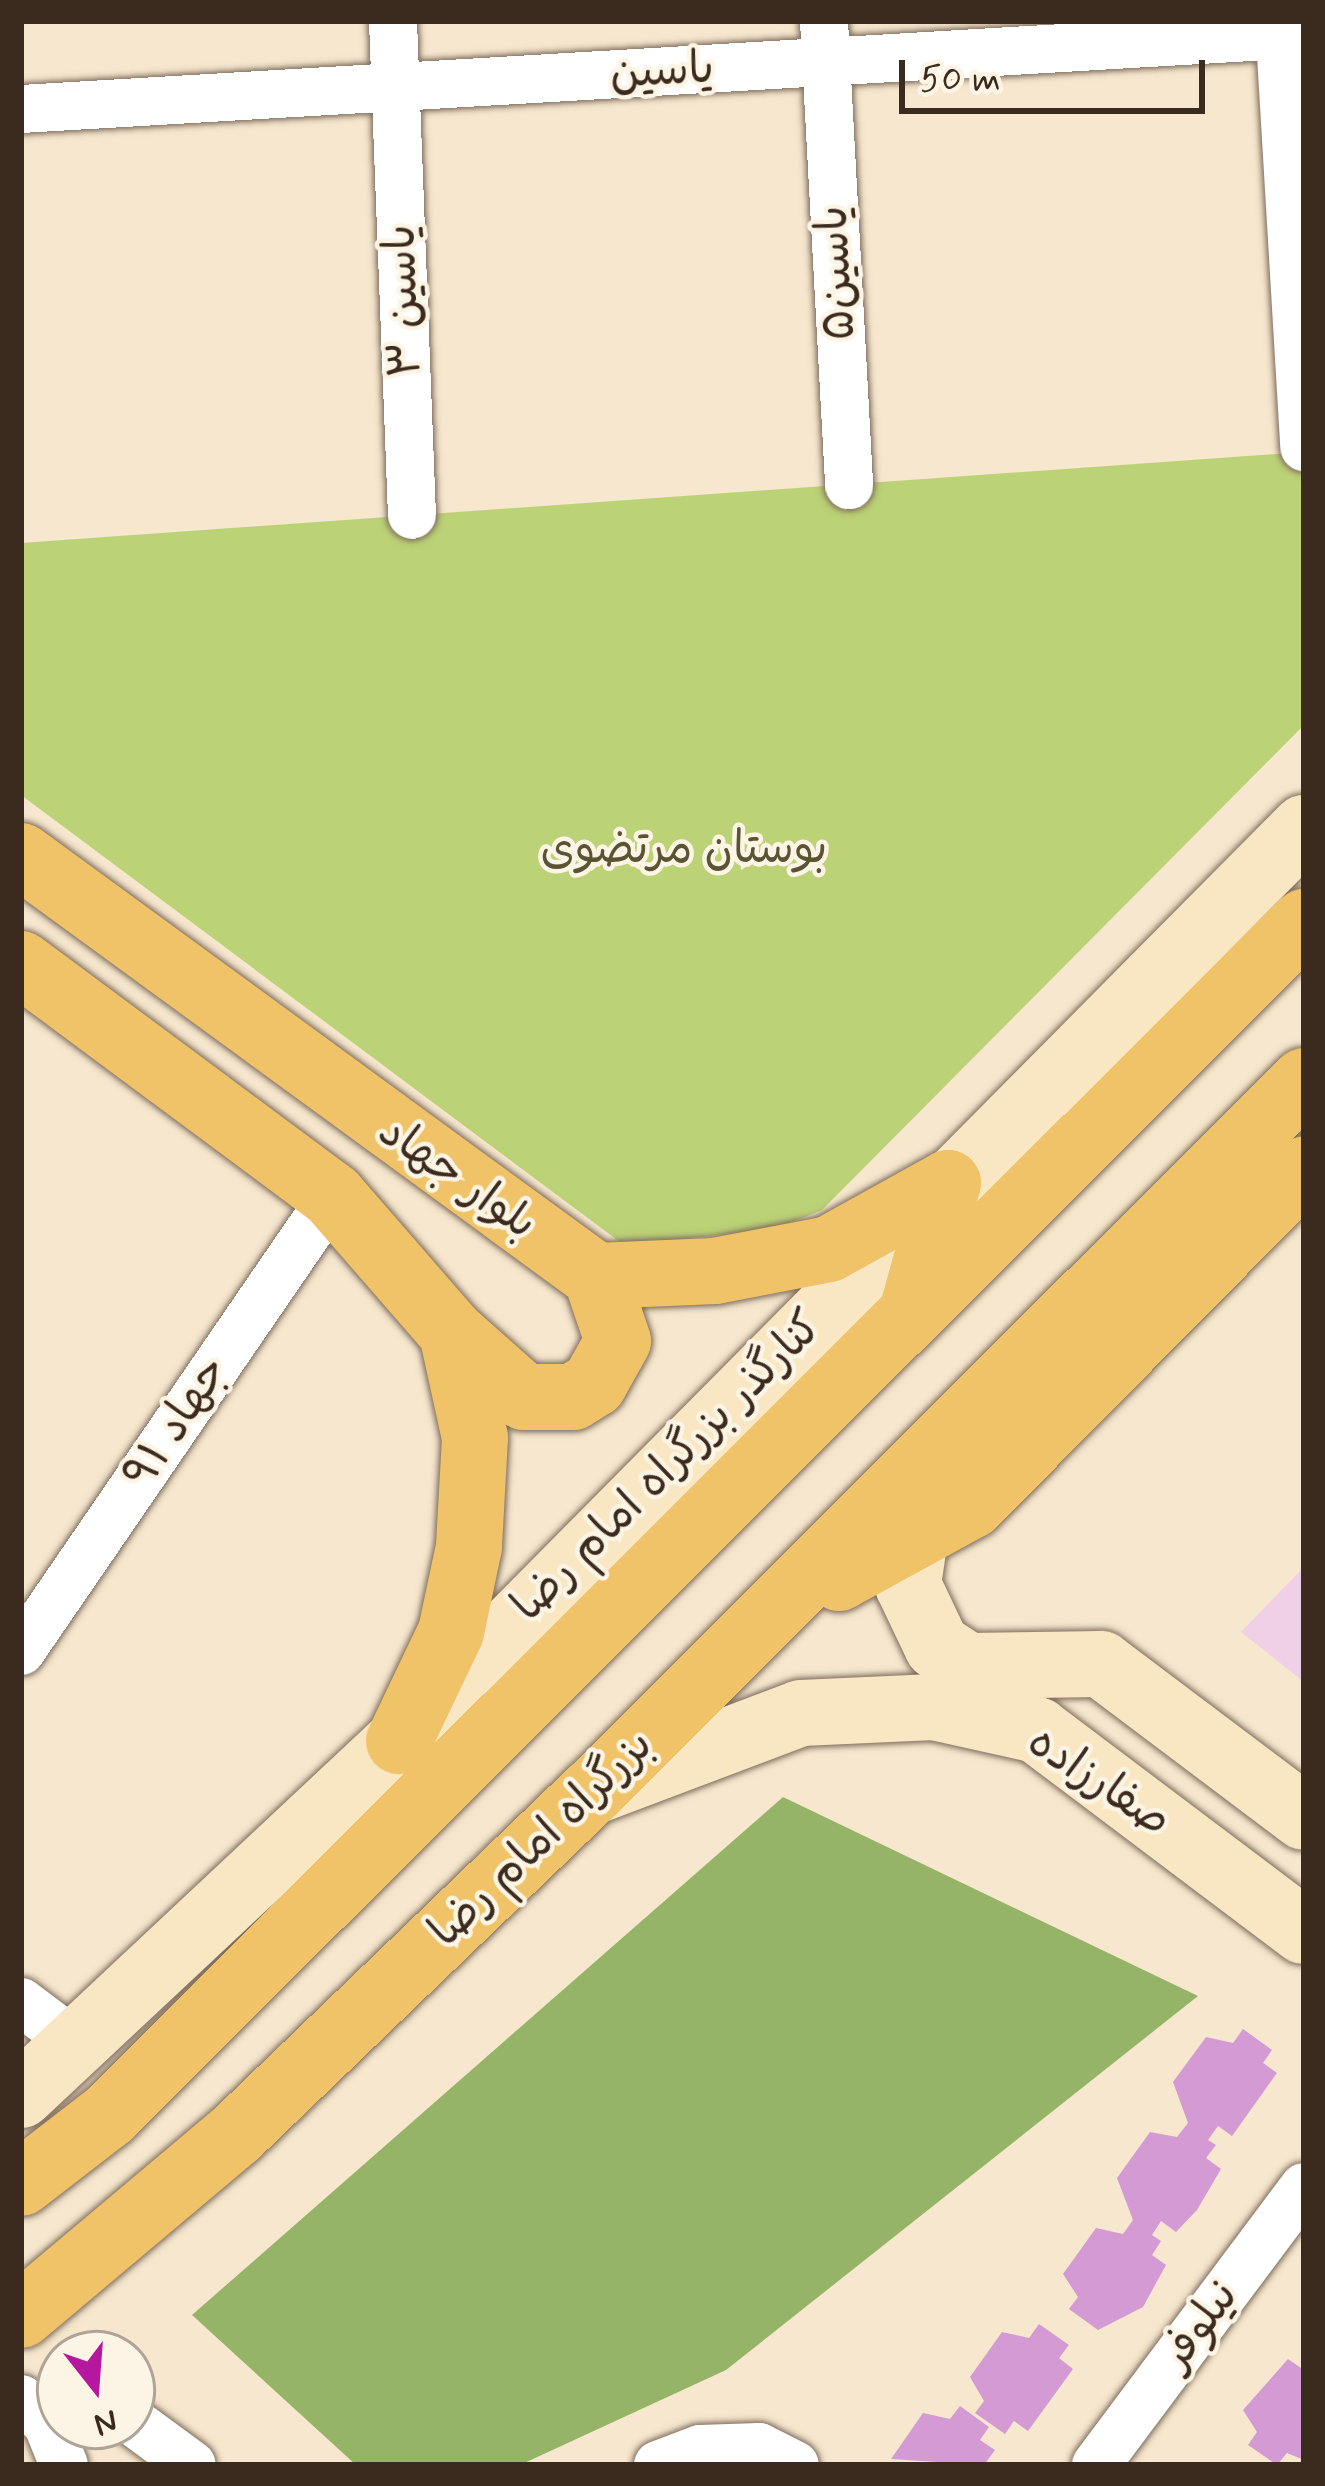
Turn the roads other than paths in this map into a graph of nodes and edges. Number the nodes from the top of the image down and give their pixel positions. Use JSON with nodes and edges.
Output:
{"nodes":[{"id":1,"x":393,"y":21,"type":"edge"},
{"id":2,"x":1287,"y":30,"type":"edge"},
{"id":3,"x":825,"y":42,"type":"edge"},
{"id":4,"x":397,"y":87,"type":"junction"},
{"id":5,"x":21,"y":109,"type":"edge"},
{"id":6,"x":1304,"y":447,"type":"edge"},
{"id":7,"x":849,"y":484,"type":"dead end"},
{"id":8,"x":412,"y":515,"type":"dead end"},
{"id":9,"x":1304,"y":828,"type":"edge"},
{"id":10,"x":21,"y":856,"type":"edge"},
{"id":11,"x":1304,"y":922,"type":"edge"},
{"id":12,"x":21,"y":964,"type":"edge"},
{"id":13,"x":1304,"y":1081,"type":"edge"},
{"id":14,"x":1304,"y":1170,"type":"edge"},
{"id":15,"x":948,"y":1183,"type":"junction"},
{"id":16,"x":333,"y":1196,"type":"junction"},
{"id":17,"x":596,"y":1276,"type":"junction"},
{"id":18,"x":911,"y":1314,"type":"junction"},
{"id":19,"x":452,"y":1333,"type":"junction"},
{"id":20,"x":915,"y":1537,"type":"junction"},
{"id":21,"x":778,"y":1611,"type":"junction"},
{"id":22,"x":21,"y":1651,"type":"edge"},
{"id":23,"x":1101,"y":1664,"type":"junction"},
{"id":24,"x":1037,"y":1730,"type":"junction"},
{"id":25,"x":399,"y":1741,"type":"junction"},
{"id":26,"x":592,"y":1792,"type":"junction"},
{"id":27,"x":1304,"y":1816,"type":"edge"},
{"id":28,"x":1304,"y":1931,"type":"edge"},
{"id":29,"x":21,"y":2002,"type":"edge"},
{"id":30,"x":78,"y":2044,"type":"junction"},
{"id":31,"x":21,"y":2095,"type":"edge"},
{"id":32,"x":21,"y":2183,"type":"edge"},
{"id":33,"x":1304,"y":2187,"type":"edge"},
{"id":34,"x":21,"y":2315,"type":"edge"},
{"id":35,"x":156,"y":2439,"type":"edge"},
{"id":36,"x":192,"y":2465,"type":"edge"},
{"id":37,"x":658,"y":2465,"type":"edge"},
{"id":38,"x":795,"y":2465,"type":"edge"},
{"id":39,"x":1096,"y":2465,"type":"edge"}],
"edges":[{"from":1,"to":4,"type":"street","name":"یاسین ۳"},
{"from":2,"to":3,"type":"street","name":"یاسین"},
{"from":2,"to":6,"type":"street"},
{"from":3,"to":4,"type":"street","name":"یاسین"},
{"from":3,"to":7,"type":"street","name":"یاسین۵"},
{"from":4,"to":5,"type":"street","name":"یاسین"},
{"from":4,"to":8,"type":"street","name":"یاسین ۳"},
{"from":9,"to":15,"type":"main road","name":"کنارگذر بزرگراه امام رضا"},
{"from":10,"to":17,"type":"main road","name":"بلوار جهاد"},
{"from":11,"to":18,"type":"main road"},
{"from":12,"to":16,"type":"main road","name":"بلوار جهاد"},
{"from":13,"to":21,"type":"main road","name":"بزرگراه امام رضا"},
{"from":14,"to":20,"type":"main road"},
{"from":15,"to":17,"type":"main road"},
{"from":15,"to":18,"type":"main road"},
{"from":15,"to":25,"type":"main road","name":"کنارگذر بزرگراه امام رضا"},
{"from":16,"to":19,"type":"main road","name":"بلوار جهاد"},
{"from":16,"to":22,"type":"street","name":"جهاد ۹۱"},
{"from":17,"to":19,"type":"main road"},
{"from":18,"to":32,"type":"main road"},
{"from":19,"to":25,"type":"main road","name":"بلوار جهاد"},
{"from":20,"to":21,"type":"main road"},
{"from":20,"to":23,"type":"main road","name":"صفارزاده"},
{"from":21,"to":26,"type":"main road","name":"بزرگراه امام رضا"},
{"from":23,"to":24,"type":"main road"},
{"from":23,"to":27,"type":"main road","name":"صفارزاده"},
{"from":24,"to":26,"type":"main road","name":"صفارزاده"},
{"from":24,"to":28,"type":"main road","name":"صفارزاده"},
{"from":25,"to":30,"type":"main road","name":"کنارگذر بزرگراه امام رضا"},
{"from":26,"to":34,"type":"main road","name":"بزرگراه امام رضا"},
{"from":29,"to":30,"type":"street"},
{"from":30,"to":31,"type":"main road","name":"کنارگذر بزرگراه امام رضا"},
{"from":33,"to":39,"type":"street","name":"نیلوفر"},
{"from":35,"to":36,"type":"street"},
{"from":37,"to":38,"type":"street"}]}
